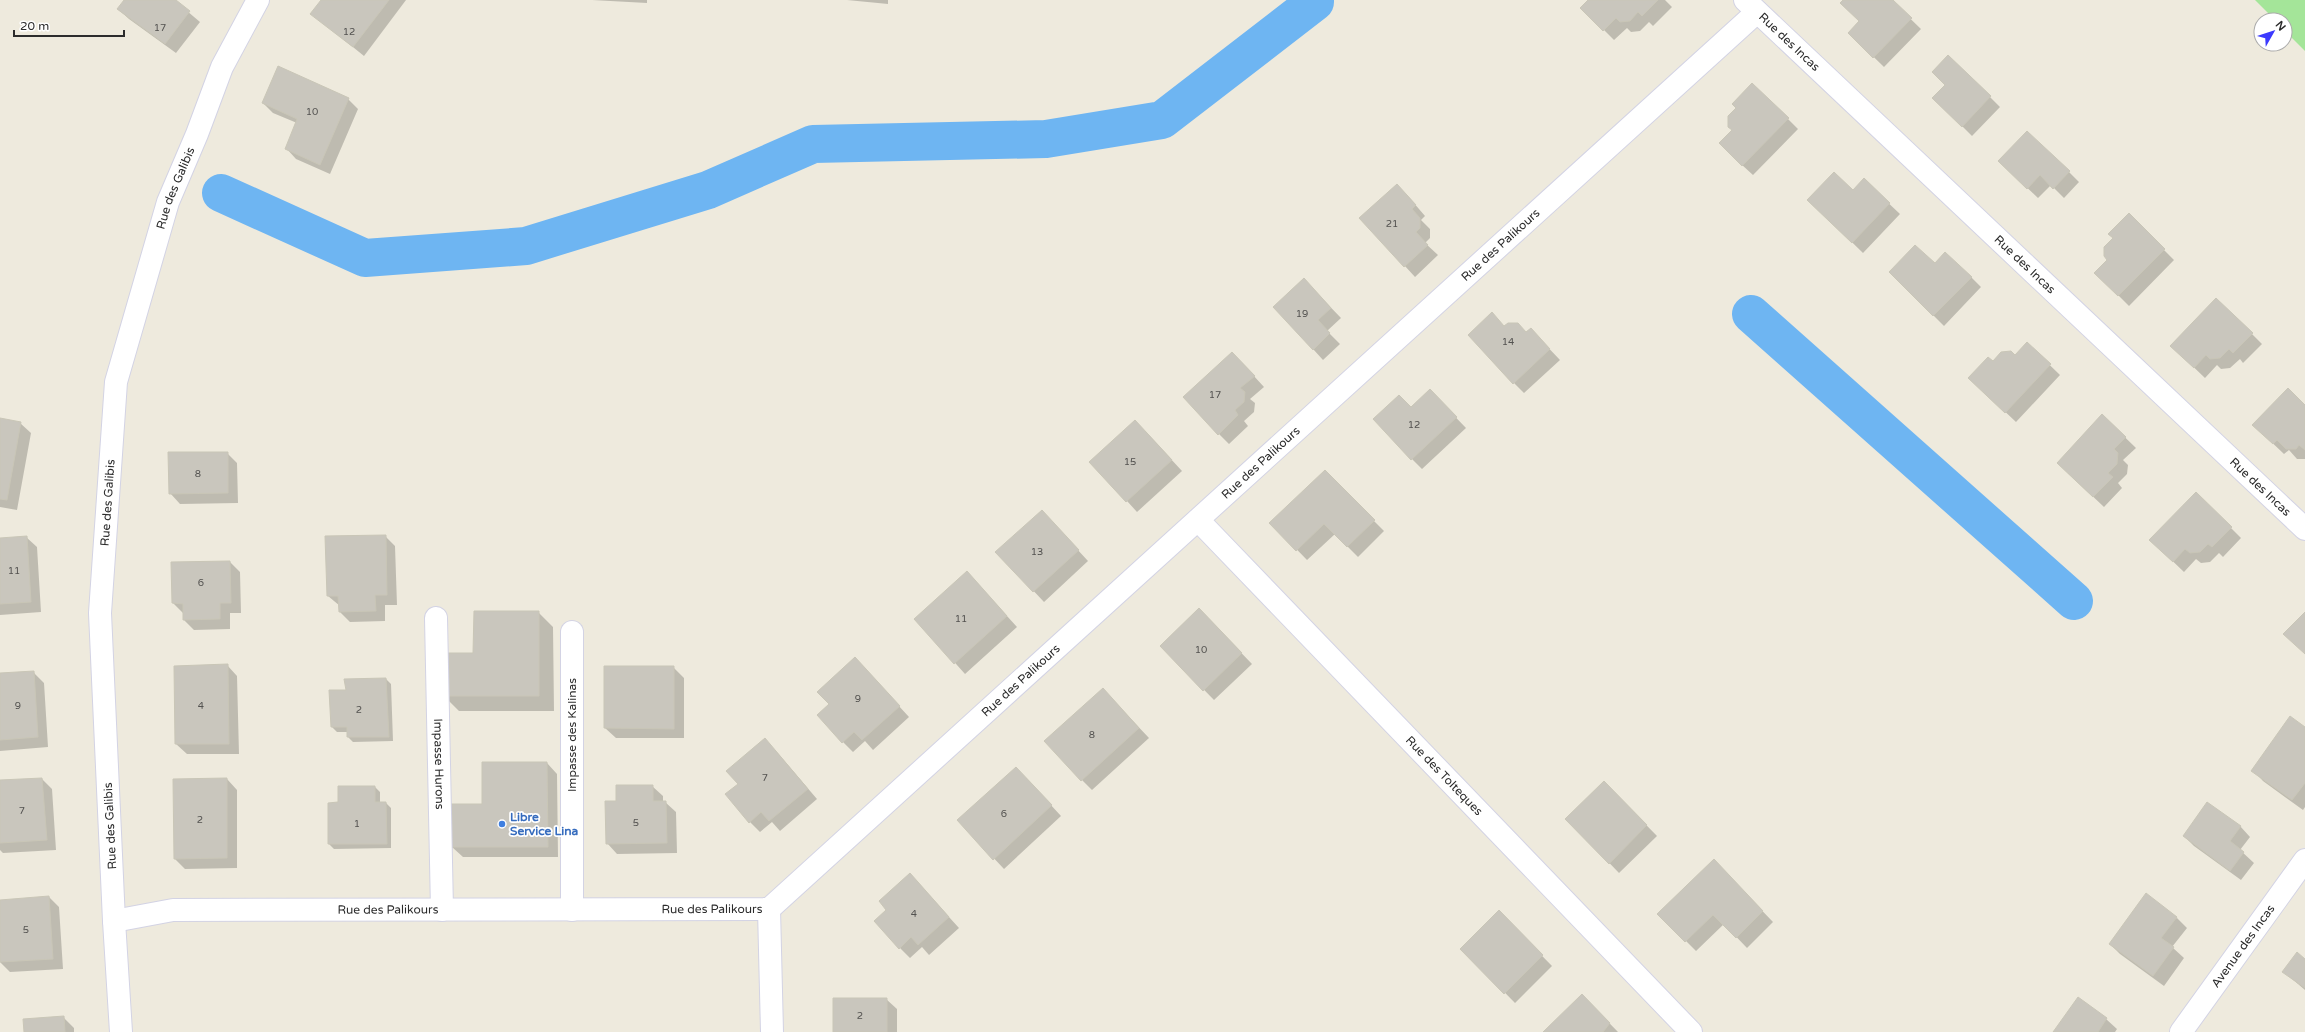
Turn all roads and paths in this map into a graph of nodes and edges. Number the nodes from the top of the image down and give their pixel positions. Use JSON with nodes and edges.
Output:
{"nodes":[{"id":1,"x":258,"y":0,"type":"edge"},
{"id":2,"x":1751,"y":6,"type":"edge"},
{"id":3,"x":1198,"y":520,"type":"junction"},
{"id":4,"x":2305,"y":528,"type":"edge"},
{"id":5,"x":436,"y":618,"type":"dead end"},
{"id":6,"x":572,"y":632,"type":"dead end"},
{"id":7,"x":2305,"y":860,"type":"edge"},
{"id":8,"x":769,"y":909,"type":"junction"},
{"id":9,"x":442,"y":910,"type":"junction"},
{"id":10,"x":572,"y":910,"type":"junction"},
{"id":11,"x":114,"y":921,"type":"junction"},
{"id":12,"x":122,"y":1032,"type":"edge"},
{"id":13,"x":772,"y":1032,"type":"edge"},
{"id":14,"x":1691,"y":1032,"type":"edge"},
{"id":15,"x":2181,"y":1032,"type":"edge"}],
"edges":[{"from":1,"to":11,"type":"street","name":"Rue des Galibis"},
{"from":2,"to":3,"type":"street","name":"Rue des Palikours"},
{"from":2,"to":4,"type":"street","name":"Rue des Incas"},
{"from":3,"to":8,"type":"street","name":"Rue des Palikours"},
{"from":3,"to":14,"type":"street","name":"Rue des Tolteques"},
{"from":5,"to":9,"type":"street","name":"Impasse Hurons"},
{"from":6,"to":10,"type":"street","name":"Impasse des Kalinas"},
{"from":7,"to":15,"type":"street","name":"Avenue des Incas"},
{"from":8,"to":10,"type":"street","name":"Rue des Palikours"},
{"from":8,"to":13,"type":"street"},
{"from":9,"to":10,"type":"street","name":"Rue des Palikours"},
{"from":9,"to":11,"type":"street","name":"Rue des Palikours"},
{"from":11,"to":12,"type":"street","name":"Rue des Galibis"}]}
